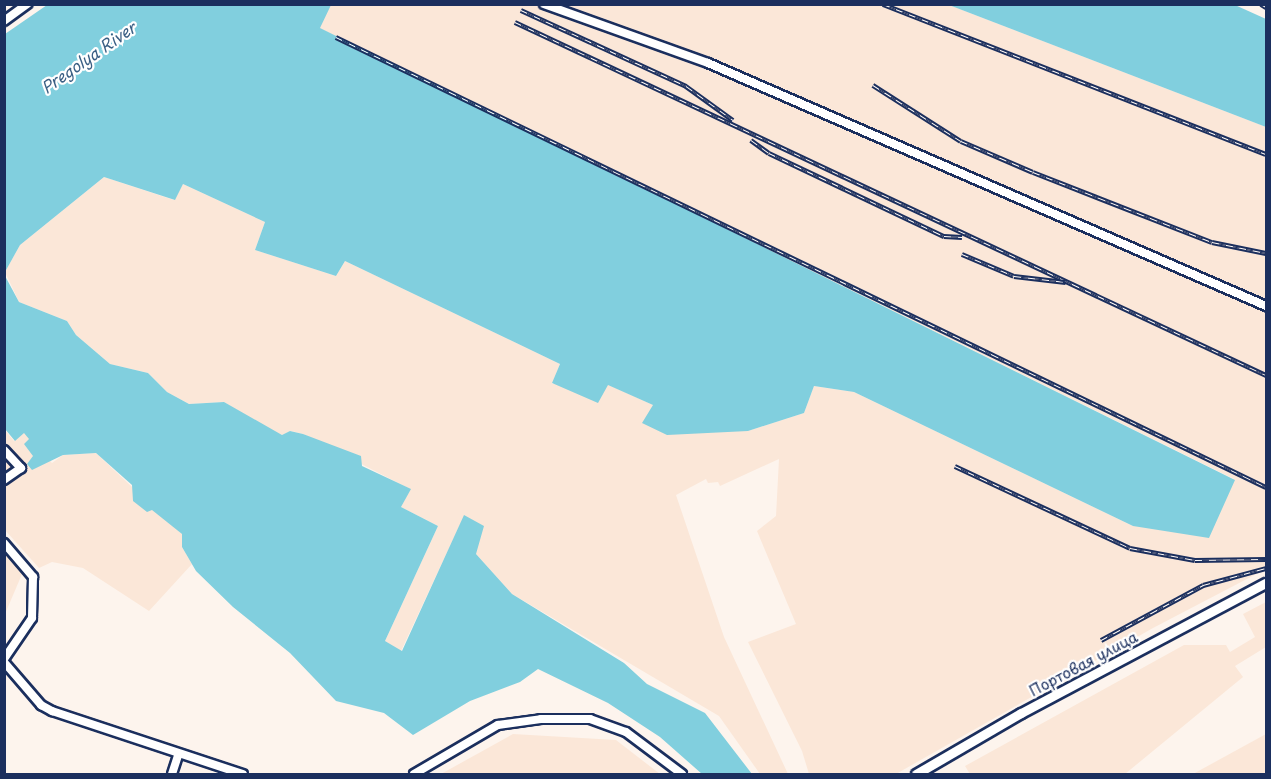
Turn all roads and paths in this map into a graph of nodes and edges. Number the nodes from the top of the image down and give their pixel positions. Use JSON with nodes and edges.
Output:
{"nodes":[{"id":1,"x":27,"y":4,"type":"edge"},
{"id":2,"x":544,"y":4,"type":"edge"},
{"id":3,"x":4,"y":21,"type":"edge"},
{"id":4,"x":1266,"y":306,"type":"edge"},
{"id":5,"x":4,"y":450,"type":"edge"},
{"id":6,"x":4,"y":480,"type":"edge"},
{"id":7,"x":4,"y":543,"type":"edge"},
{"id":8,"x":1266,"y":583,"type":"edge"},
{"id":9,"x":4,"y":661,"type":"edge"},
{"id":10,"x":178,"y":755,"type":"junction"},
{"id":11,"x":172,"y":774,"type":"edge"},
{"id":12,"x":243,"y":774,"type":"edge"},
{"id":13,"x":414,"y":774,"type":"edge"},
{"id":14,"x":682,"y":774,"type":"edge"},
{"id":15,"x":916,"y":774,"type":"edge"}],
"edges":[{"from":1,"to":3,"type":"street"},
{"from":2,"to":4,"type":"street"},
{"from":5,"to":6,"type":"street"},
{"from":7,"to":9,"type":"street"},
{"from":8,"to":15,"type":"main road","name":"Портовая улица"},
{"from":9,"to":10,"type":"street"},
{"from":10,"to":11,"type":"street"},
{"from":10,"to":12,"type":"street"},
{"from":13,"to":14,"type":"street"}]}
